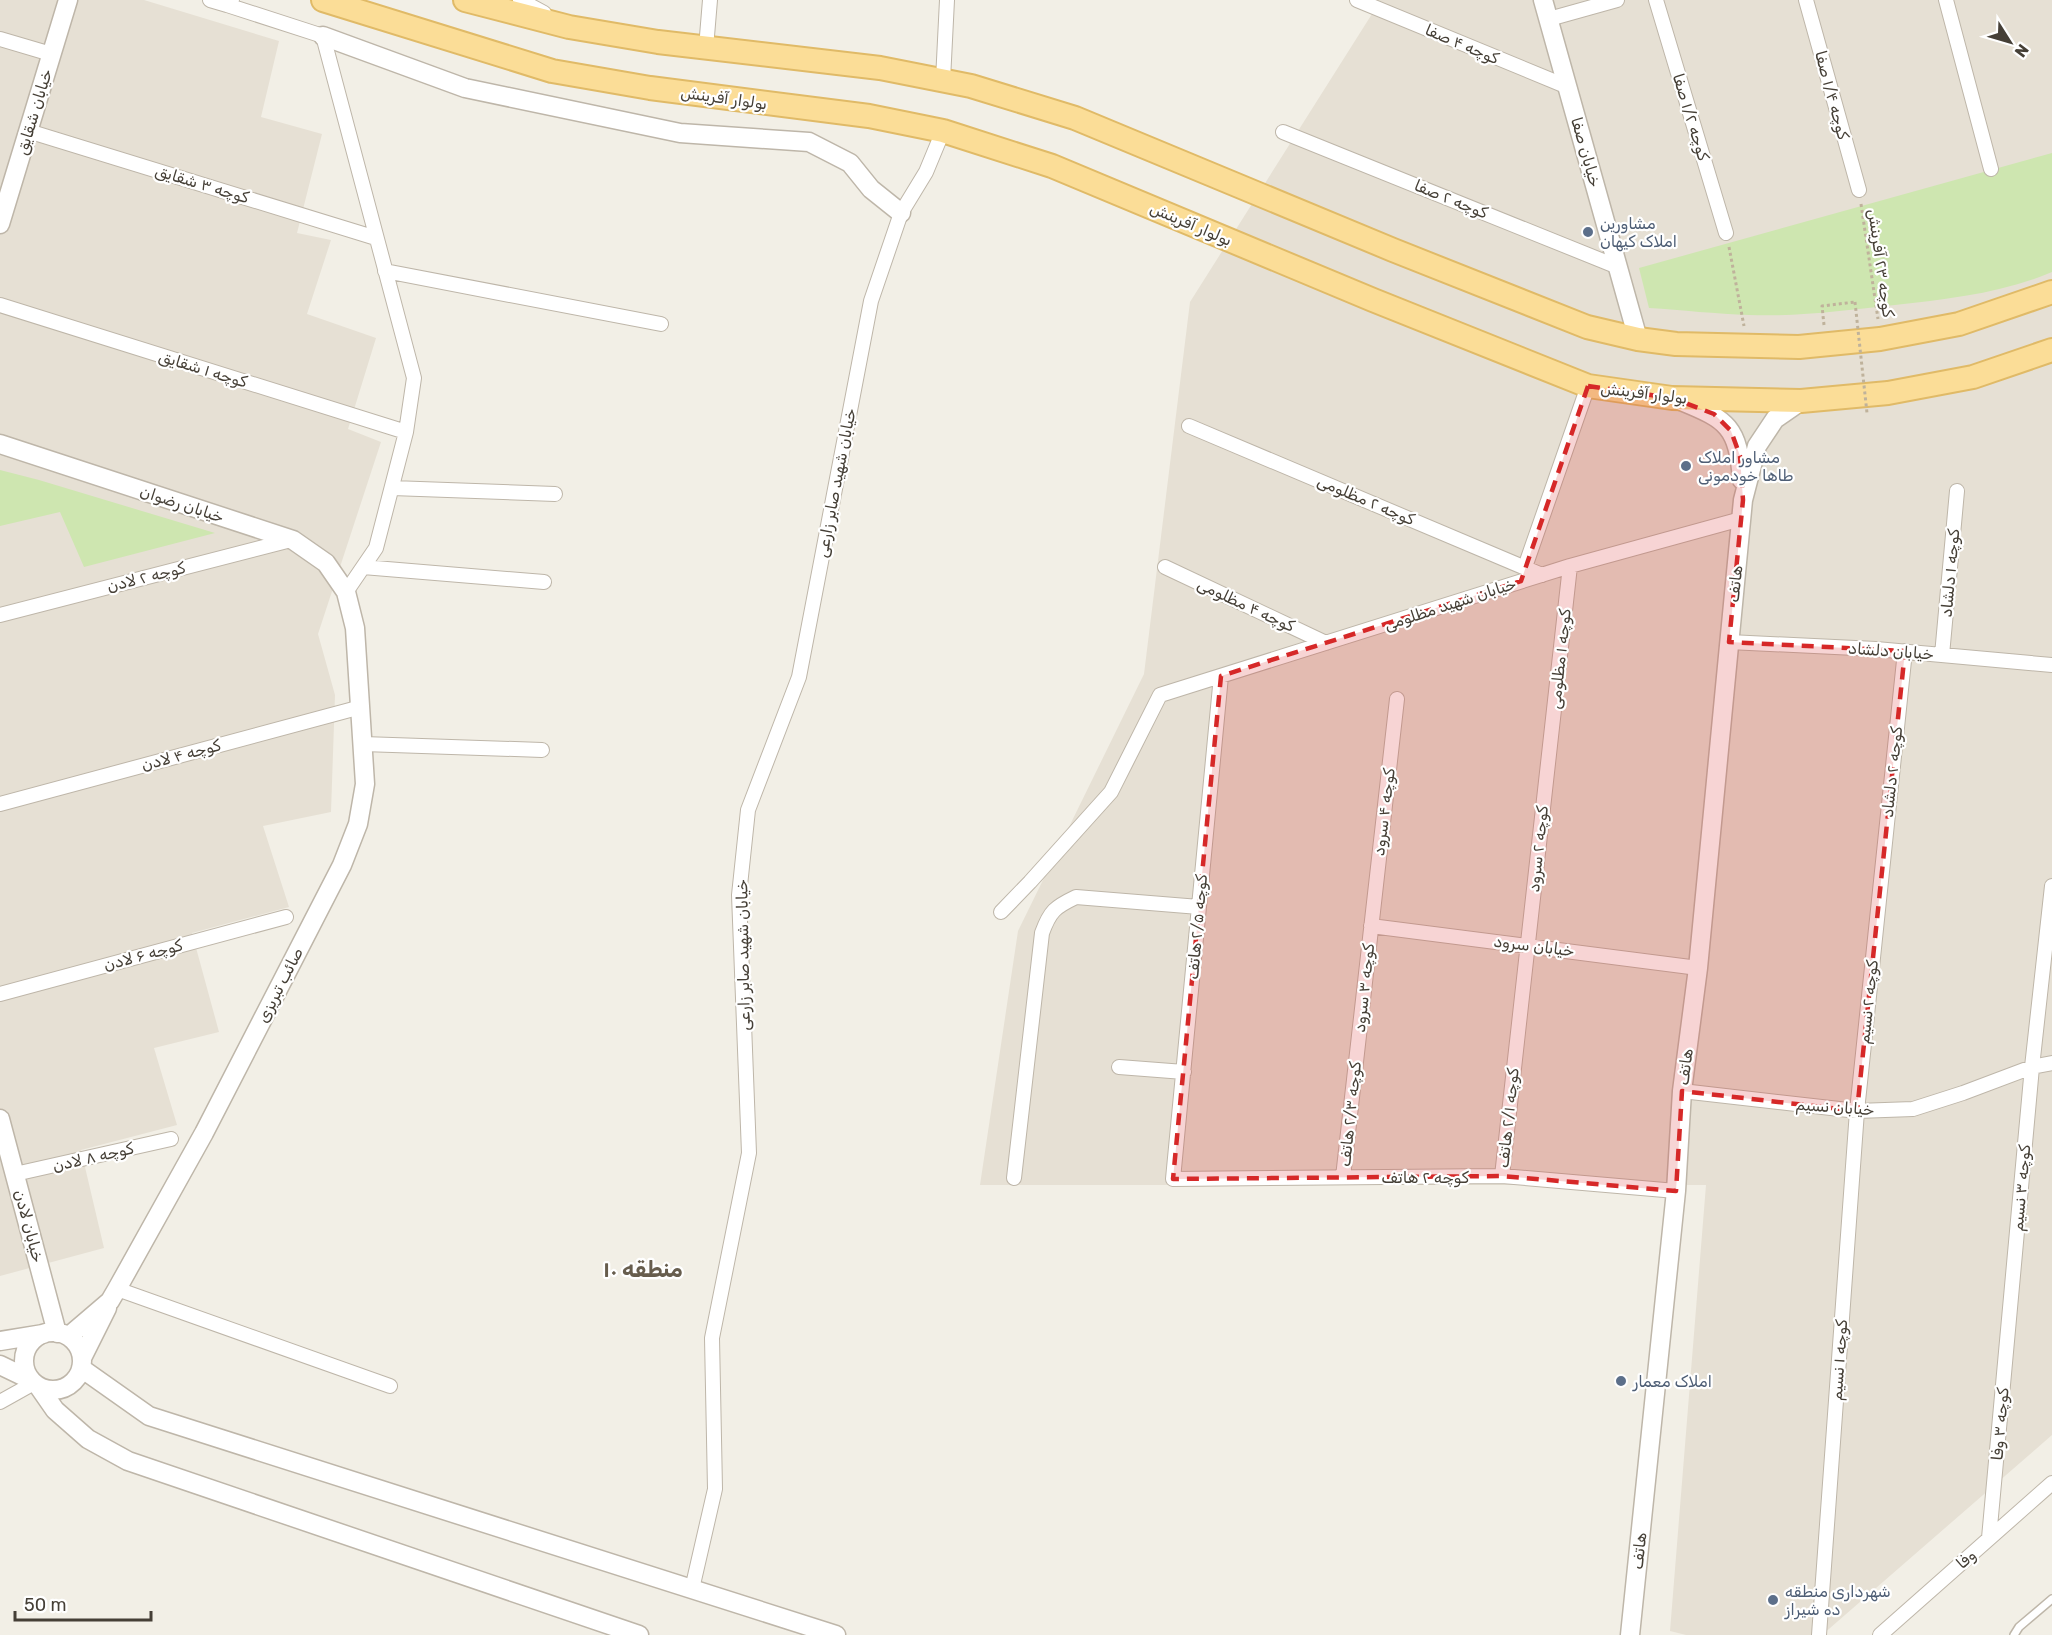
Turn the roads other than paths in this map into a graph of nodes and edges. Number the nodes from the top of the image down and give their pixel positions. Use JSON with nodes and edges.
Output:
{"nodes":[{"id":1,"x":68,"y":0,"type":"edge"},
{"id":2,"x":210,"y":0,"type":"edge"},
{"id":3,"x":323,"y":0,"type":"edge"},
{"id":4,"x":465,"y":0,"type":"edge"},
{"id":5,"x":520,"y":0,"type":"edge"},
{"id":6,"x":710,"y":0,"type":"edge"},
{"id":7,"x":947,"y":0,"type":"edge"},
{"id":8,"x":1357,"y":0,"type":"edge"},
{"id":9,"x":1543,"y":0,"type":"edge"},
{"id":10,"x":1617,"y":0,"type":"edge"},
{"id":11,"x":1656,"y":0,"type":"edge"},
{"id":12,"x":1806,"y":0,"type":"edge"},
{"id":13,"x":1946,"y":0,"type":"edge"},
{"id":14,"x":230,"y":3,"type":"edge"},
{"id":15,"x":1549,"y":19,"type":"junction"},
{"id":16,"x":569,"y":27,"type":"junction"},
{"id":17,"x":323,"y":36,"type":"junction"},
{"id":18,"x":0,"y":39,"type":"edge"},
{"id":19,"x":706,"y":48,"type":"junction"},
{"id":20,"x":51,"y":54,"type":"junction"},
{"id":21,"x":943,"y":81,"type":"junction"},
{"id":22,"x":1568,"y":87,"type":"junction"},
{"id":23,"x":28,"y":131,"type":"junction"},
{"id":24,"x":943,"y":131,"type":"junction"},
{"id":25,"x":1284,"y":132,"type":"dead end"},
{"id":26,"x":1991,"y":169,"type":"dead end"},
{"id":27,"x":1858,"y":190,"type":"road end"},
{"id":28,"x":901,"y":213,"type":"junction"},
{"id":29,"x":0,"y":223,"type":"edge"},
{"id":30,"x":1726,"y":233,"type":"road end"},
{"id":31,"x":376,"y":238,"type":"junction"},
{"id":32,"x":1618,"y":267,"type":"junction"},
{"id":33,"x":385,"y":270,"type":"junction"},
{"id":34,"x":2052,"y":292,"type":"edge"},
{"id":35,"x":0,"y":305,"type":"edge"},
{"id":36,"x":662,"y":324,"type":"dead end"},
{"id":37,"x":1638,"y":339,"type":"junction"},
{"id":38,"x":2052,"y":350,"type":"edge"},
{"id":39,"x":1588,"y":386,"type":"junction"},
{"id":40,"x":1672,"y":398,"type":"junction"},
{"id":41,"x":1801,"y":401,"type":"junction"},
{"id":42,"x":1190,"y":426,"type":"dead end"},
{"id":43,"x":406,"y":432,"type":"junction"},
{"id":44,"x":0,"y":444,"type":"edge"},
{"id":45,"x":392,"y":488,"type":"junction"},
{"id":46,"x":1957,"y":491,"type":"dead end"},
{"id":47,"x":555,"y":494,"type":"dead end"},
{"id":48,"x":1743,"y":500,"type":"junction"},
{"id":49,"x":1742,"y":519,"type":"junction"},
{"id":50,"x":292,"y":540,"type":"junction"},
{"id":51,"x":1570,"y":566,"type":"junction"},
{"id":52,"x":363,"y":567,"type":"junction"},
{"id":53,"x":1165,"y":567,"type":"dead end"},
{"id":54,"x":1526,"y":567,"type":"junction"},
{"id":55,"x":1542,"y":574,"type":"junction"},
{"id":56,"x":544,"y":582,"type":"dead end"},
{"id":57,"x":346,"y":592,"type":"junction"},
{"id":58,"x":0,"y":615,"type":"edge"},
{"id":59,"x":1730,"y":642,"type":"junction"},
{"id":60,"x":1326,"y":643,"type":"junction"},
{"id":61,"x":1905,"y":651,"type":"junction"},
{"id":62,"x":1942,"y":655,"type":"junction"},
{"id":63,"x":2052,"y":665,"type":"edge"},
{"id":64,"x":1221,"y":676,"type":"junction"},
{"id":65,"x":1397,"y":699,"type":"dead end"},
{"id":66,"x":361,"y":707,"type":"junction"},
{"id":67,"x":363,"y":744,"type":"junction"},
{"id":68,"x":542,"y":750,"type":"dead end"},
{"id":69,"x":1549,"y":753,"type":"joint"},
{"id":70,"x":0,"y":804,"type":"edge"},
{"id":71,"x":2052,"y":888,"type":"edge"},
{"id":72,"x":1880,"y":893,"type":"joint"},
{"id":73,"x":1199,"y":907,"type":"junction"},
{"id":74,"x":1001,"y":912,"type":"dead end"},
{"id":75,"x":286,"y":917,"type":"dead end"},
{"id":76,"x":1371,"y":926,"type":"junction"},
{"id":77,"x":1527,"y":945,"type":"junction"},
{"id":78,"x":1698,"y":968,"type":"junction"},
{"id":79,"x":0,"y":994,"type":"edge"},
{"id":80,"x":1357,"y":1051,"type":"joint"},
{"id":81,"x":1514,"y":1060,"type":"joint"},
{"id":82,"x":2052,"y":1063,"type":"edge"},
{"id":83,"x":1119,"y":1067,"type":"dead end"},
{"id":84,"x":2032,"y":1067,"type":"junction"},
{"id":85,"x":1184,"y":1072,"type":"junction"},
{"id":86,"x":1682,"y":1091,"type":"junction"},
{"id":87,"x":1857,"y":1112,"type":"junction"},
{"id":88,"x":0,"y":1119,"type":"edge"},
{"id":89,"x":171,"y":1139,"type":"dead end"},
{"id":90,"x":15,"y":1174,"type":"junction"},
{"id":91,"x":1502,"y":1176,"type":"junction"},
{"id":92,"x":1343,"y":1177,"type":"junction"},
{"id":93,"x":1014,"y":1178,"type":"dead end"},
{"id":94,"x":1173,"y":1179,"type":"joint"},
{"id":95,"x":1676,"y":1191,"type":"junction"},
{"id":96,"x":113,"y":1295,"type":"junction"},
{"id":97,"x":2010,"y":1309,"type":"joint"},
{"id":98,"x":59,"y":1334,"type":"junction"},
{"id":99,"x":0,"y":1341,"type":"edge"},
{"id":100,"x":82,"y":1363,"type":"junction"},
{"id":101,"x":0,"y":1365,"type":"edge"},
{"id":102,"x":35,"y":1383,"type":"junction"},
{"id":103,"x":390,"y":1386,"type":"dead end"},
{"id":104,"x":0,"y":1402,"type":"edge"},
{"id":105,"x":2052,"y":1483,"type":"edge"},
{"id":106,"x":1989,"y":1538,"type":"junction"},
{"id":107,"x":692,"y":1589,"type":"junction"},
{"id":108,"x":2052,"y":1599,"type":"edge"},
{"id":109,"x":639,"y":1635,"type":"edge"},
{"id":110,"x":836,"y":1635,"type":"edge"},
{"id":111,"x":1630,"y":1635,"type":"edge"},
{"id":112,"x":1819,"y":1635,"type":"edge"},
{"id":113,"x":1880,"y":1635,"type":"edge"},
{"id":114,"x":2014,"y":1635,"type":"edge"}],
"edges":[{"from":1,"to":20,"type":"street","name":"خیابان شقایق"},
{"from":2,"to":14,"type":"street"},
{"from":3,"to":24,"type":"main road","name":"بولوار آفرینش"},
{"from":4,"to":16,"type":"main road"},
{"from":5,"to":16,"type":"street"},
{"from":6,"to":19,"type":"street"},
{"from":7,"to":21,"type":"street"},
{"from":8,"to":22,"type":"street","name":"کوچه ۴ صفا"},
{"from":9,"to":15,"type":"street","name":"خیابان صفا"},
{"from":10,"to":15,"type":"street"},
{"from":11,"to":30,"type":"street","name":"کوچه ۱/۲ صفا"},
{"from":12,"to":27,"type":"street","name":"کوچه ۱/۴ صفا"},
{"from":13,"to":26,"type":"street"},
{"from":14,"to":17,"type":"street"},
{"from":15,"to":22,"type":"street","name":"خیابان صفا"},
{"from":16,"to":19,"type":"main road"},
{"from":17,"to":28,"type":"street"},
{"from":17,"to":31,"type":"street"},
{"from":18,"to":20,"type":"street"},
{"from":19,"to":21,"type":"main road"},
{"from":20,"to":23,"type":"street","name":"خیابان شقایق"},
{"from":21,"to":37,"type":"main road"},
{"from":22,"to":32,"type":"street","name":"خیابان صفا"},
{"from":23,"to":29,"type":"street","name":"خیابان شقایق"},
{"from":23,"to":31,"type":"street","name":"کوچه ۳ شقایق"},
{"from":24,"to":28,"type":"street","name":"خیابان شهید صابر زارعی"},
{"from":24,"to":39,"type":"main road","name":"بولوار آفرینش"},
{"from":25,"to":32,"type":"street","name":"کوچه ۲ صفا"},
{"from":28,"to":107,"type":"street","name":"خیابان شهید صابر زارعی"},
{"from":31,"to":33,"type":"street"},
{"from":32,"to":37,"type":"street","name":"خیابان صفا"},
{"from":33,"to":36,"type":"street"},
{"from":33,"to":43,"type":"street"},
{"from":34,"to":37,"type":"main road"},
{"from":35,"to":43,"type":"street","name":"کوچه ۱ شقایق"},
{"from":38,"to":41,"type":"main road","name":"بولوار آفرینش"},
{"from":39,"to":40,"type":"main road","name":"بولوار آفرینش"},
{"from":39,"to":54,"type":"street"},
{"from":40,"to":41,"type":"main road","name":"بولوار آفرینش"},
{"from":40,"to":48,"type":"street","name":"هاتف"},
{"from":41,"to":48,"type":"street","name":"هاتف"},
{"from":42,"to":54,"type":"street","name":"کوچه ۲ مظلومی"},
{"from":43,"to":45,"type":"street"},
{"from":44,"to":50,"type":"street","name":"خیابان رضوان"},
{"from":45,"to":47,"type":"street"},
{"from":45,"to":52,"type":"street"},
{"from":46,"to":62,"type":"street","name":"کوچه ۱ دلشاد"},
{"from":48,"to":49,"type":"street","name":"هاتف"},
{"from":49,"to":51,"type":"street","name":"خیابان شهید مظلومی"},
{"from":49,"to":59,"type":"street","name":"هاتف"},
{"from":50,"to":57,"type":"street","name":"خیابان رضوان"},
{"from":50,"to":58,"type":"street","name":"کوچه ۲ لادن"},
{"from":51,"to":55,"type":"street","name":"خیابان شهید مظلومی"},
{"from":51,"to":69,"type":"street","name":"کوچه ۱ مظلومی"},
{"from":52,"to":56,"type":"street"},
{"from":52,"to":57,"type":"street"},
{"from":53,"to":60,"type":"street","name":"کوچه ۴ مظلومی"},
{"from":54,"to":55,"type":"street","name":"کوچه ۲ مظلومی"},
{"from":55,"to":60,"type":"street","name":"خیابان شهید مظلومی"},
{"from":57,"to":66,"type":"street","name":"صائب تبریزی"},
{"from":59,"to":61,"type":"street","name":"خیابان دلشاد"},
{"from":59,"to":78,"type":"street","name":"هاتف"},
{"from":60,"to":64,"type":"street","name":"خیابان شهید مظلومی"},
{"from":61,"to":62,"type":"street","name":"خیابان دلشاد"},
{"from":61,"to":72,"type":"street","name":"کوچه ۲ دلشاد"},
{"from":62,"to":63,"type":"street","name":"خیابان دلشاد"},
{"from":64,"to":73,"type":"street","name":"کوچه ۲/۵ هاتف"},
{"from":64,"to":74,"type":"street","name":"خیابان شهید مظلومی"},
{"from":65,"to":76,"type":"street","name":"کوچه ۴ سرود"},
{"from":66,"to":67,"type":"street","name":"صائب تبریزی"},
{"from":66,"to":70,"type":"street","name":"کوچه ۴ لادن"},
{"from":67,"to":68,"type":"street"},
{"from":67,"to":96,"type":"street","name":"صائب تبریزی"},
{"from":69,"to":77,"type":"street","name":"کوچه ۲ سرود"},
{"from":71,"to":84,"type":"street","name":"کوچه ۳ نسیم"},
{"from":72,"to":87,"type":"street","name":"کوچه ۲ نسیم"},
{"from":73,"to":85,"type":"street","name":"کوچه ۲/۵ هاتف"},
{"from":73,"to":93,"type":"street"},
{"from":75,"to":79,"type":"street","name":"کوچه ۶ لادن"},
{"from":76,"to":77,"type":"street","name":"خیابان سرود"},
{"from":76,"to":80,"type":"street","name":"کوچه ۳ سرود"},
{"from":77,"to":78,"type":"street","name":"خیابان سرود"},
{"from":77,"to":81,"type":"street","name":"کوچه ۲ سرود"},
{"from":78,"to":86,"type":"street","name":"هاتف"},
{"from":80,"to":92,"type":"street","name":"کوچه ۲/۳ هاتف"},
{"from":81,"to":91,"type":"street","name":"کوچه ۲/۱ هاتف"},
{"from":82,"to":84,"type":"street","name":"خیابان نسیم"},
{"from":83,"to":85,"type":"street"},
{"from":84,"to":87,"type":"street","name":"خیابان نسیم"},
{"from":84,"to":97,"type":"street","name":"کوچه ۳ نسیم"},
{"from":85,"to":94,"type":"street","name":"کوچه ۲/۵ هاتف"},
{"from":86,"to":87,"type":"street","name":"خیابان نسیم"},
{"from":86,"to":95,"type":"street","name":"هاتف"},
{"from":87,"to":112,"type":"street","name":"کوچه ۱ نسیم"},
{"from":88,"to":90,"type":"street","name":"خیابان لادن"},
{"from":89,"to":90,"type":"street","name":"کوچه ۸ لادن"},
{"from":90,"to":98,"type":"street","name":"خیابان لادن"},
{"from":91,"to":92,"type":"street","name":"کوچه ۲ هاتف"},
{"from":91,"to":95,"type":"street","name":"کوچه ۲ هاتف"},
{"from":92,"to":94,"type":"street","name":"کوچه ۲ هاتف"},
{"from":95,"to":111,"type":"street","name":"هاتف"},
{"from":96,"to":98,"type":"street","name":"صائب تبریزی"},
{"from":96,"to":100,"type":"street"},
{"from":96,"to":103,"type":"street"},
{"from":97,"to":106,"type":"street","name":"کوچه ۳ وفا"},
{"from":98,"to":99,"type":"street"},
{"from":98,"to":100,"type":"street"},
{"from":98,"to":102,"type":"street"},
{"from":100,"to":102,"type":"street"},
{"from":100,"to":107,"type":"street"},
{"from":101,"to":102,"type":"street"},
{"from":102,"to":104,"type":"street"},
{"from":102,"to":109,"type":"street"},
{"from":105,"to":106,"type":"street","name":"وفا"},
{"from":106,"to":113,"type":"street","name":"وفا"},
{"from":107,"to":110,"type":"street"},
{"from":108,"to":114,"type":"lane"}]}
